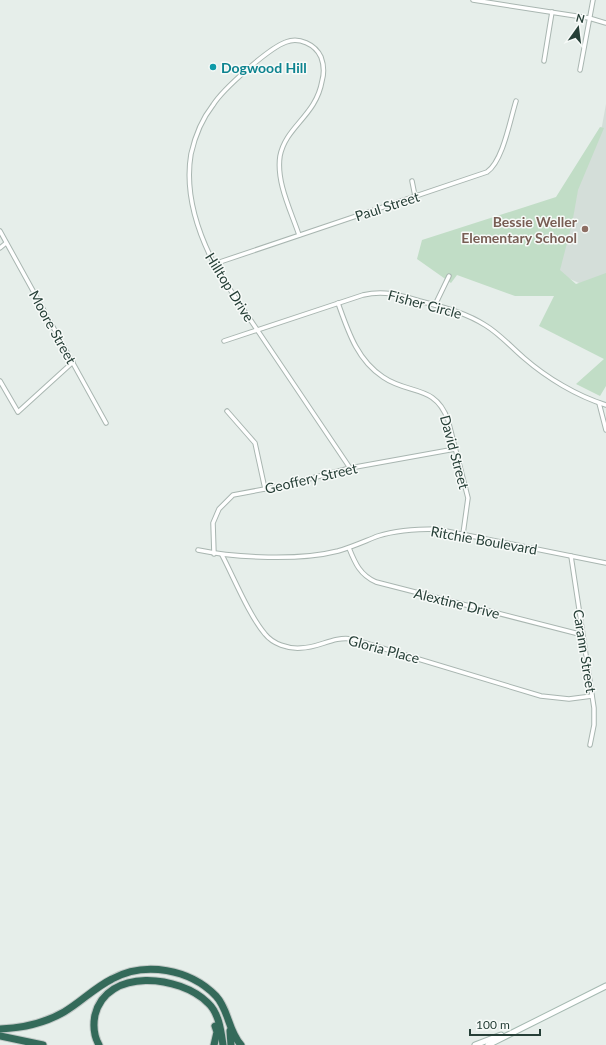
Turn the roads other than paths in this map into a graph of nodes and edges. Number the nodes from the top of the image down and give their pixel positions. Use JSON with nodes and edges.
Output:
{"nodes":[{"id":1,"x":473,"y":0,"type":"edge"},
{"id":2,"x":593,"y":0,"type":"edge"},
{"id":3,"x":501,"y":2,"type":"edge"},
{"id":4,"x":552,"y":12,"type":"junction"},
{"id":5,"x":590,"y":18,"type":"junction"},
{"id":6,"x":606,"y":23,"type":"edge"},
{"id":7,"x":544,"y":62,"type":"dead end"},
{"id":8,"x":580,"y":70,"type":"dead end"},
{"id":9,"x":516,"y":101,"type":"dead end"},
{"id":10,"x":412,"y":181,"type":"dead end"},
{"id":11,"x":415,"y":196,"type":"junction"},
{"id":12,"x":0,"y":231,"type":"edge"},
{"id":13,"x":299,"y":235,"type":"junction"},
{"id":14,"x":6,"y":243,"type":"junction"},
{"id":15,"x":0,"y":248,"type":"edge"},
{"id":16,"x":214,"y":264,"type":"junction"},
{"id":17,"x":448,"y":276,"type":"dead end"},
{"id":18,"x":338,"y":303,"type":"junction"},
{"id":19,"x":435,"y":306,"type":"junction"},
{"id":20,"x":257,"y":331,"type":"junction"},
{"id":21,"x":224,"y":341,"type":"dead end"},
{"id":22,"x":73,"y":362,"type":"junction"},
{"id":23,"x":0,"y":381,"type":"edge"},
{"id":24,"x":599,"y":403,"type":"junction"},
{"id":25,"x":606,"y":405,"type":"edge"},
{"id":26,"x":227,"y":411,"type":"dead end"},
{"id":27,"x":106,"y":423,"type":"dead end"},
{"id":28,"x":606,"y":430,"type":"edge"},
{"id":29,"x":455,"y":448,"type":"junction"},
{"id":30,"x":350,"y":468,"type":"junction"},
{"id":31,"x":265,"y":489,"type":"junction"},
{"id":32,"x":463,"y":534,"type":"junction"},
{"id":33,"x":349,"y":548,"type":"junction"},
{"id":34,"x":198,"y":550,"type":"dead end"},
{"id":35,"x":214,"y":554,"type":"junction"},
{"id":36,"x":222,"y":555,"type":"junction"},
{"id":37,"x":571,"y":556,"type":"junction"},
{"id":38,"x":606,"y":563,"type":"edge"},
{"id":39,"x":583,"y":635,"type":"junction"},
{"id":40,"x":592,"y":696,"type":"junction"},
{"id":41,"x":590,"y":745,"type":"dead end"},
{"id":42,"x":606,"y":986,"type":"edge"},
{"id":43,"x":194,"y":993,"type":"junction"},
{"id":44,"x":230,"y":1027,"type":"junction"},
{"id":45,"x":520,"y":1028,"type":"junction"},
{"id":46,"x":0,"y":1029,"type":"edge"},
{"id":47,"x":0,"y":1036,"type":"edge"},
{"id":48,"x":43,"y":1045,"type":"edge"},
{"id":49,"x":99,"y":1045,"type":"edge"},
{"id":50,"x":214,"y":1045,"type":"edge"},
{"id":51,"x":224,"y":1045,"type":"edge"},
{"id":52,"x":231,"y":1045,"type":"edge"},
{"id":53,"x":240,"y":1045,"type":"edge"},
{"id":54,"x":476,"y":1045,"type":"edge"},
{"id":55,"x":488,"y":1045,"type":"edge"}],
"edges":[{"from":1,"to":3,"type":"street"},
{"from":2,"to":5,"type":"street"},
{"from":3,"to":4,"type":"street"},
{"from":4,"to":5,"type":"street"},
{"from":4,"to":7,"type":"street"},
{"from":5,"to":6,"type":"street"},
{"from":5,"to":8,"type":"street"},
{"from":9,"to":11,"type":"street","name":"Paul Street"},
{"from":10,"to":11,"type":"street"},
{"from":11,"to":13,"type":"street","name":"Paul Street"},
{"from":12,"to":14,"type":"street","name":"Moore Street"},
{"from":13,"to":16,"type":"street","name":"Paul Street"},
{"from":13,"to":16,"type":"street","name":"Hilltop Drive"},
{"from":14,"to":15,"type":"street"},
{"from":14,"to":22,"type":"street","name":"Moore Street"},
{"from":16,"to":20,"type":"street","name":"Hilltop Drive"},
{"from":17,"to":19,"type":"street"},
{"from":18,"to":19,"type":"street","name":"Fisher Circle"},
{"from":18,"to":20,"type":"street","name":"Fisher Circle"},
{"from":18,"to":29,"type":"street","name":"David Street"},
{"from":19,"to":24,"type":"street","name":"Fisher Circle"},
{"from":20,"to":21,"type":"street","name":"Fisher Circle"},
{"from":20,"to":30,"type":"street","name":"Hilltop Drive"},
{"from":22,"to":23,"type":"street"},
{"from":22,"to":27,"type":"street","name":"Moore Street"},
{"from":24,"to":25,"type":"street","name":"Fisher Circle"},
{"from":24,"to":28,"type":"street"},
{"from":26,"to":31,"type":"street"},
{"from":29,"to":30,"type":"street","name":"Geoffery Street"},
{"from":29,"to":32,"type":"street","name":"David Street"},
{"from":30,"to":31,"type":"street","name":"Geoffery Street"},
{"from":31,"to":35,"type":"street","name":"Geoffery Street"},
{"from":32,"to":33,"type":"street","name":"Ritchie Boulevard"},
{"from":32,"to":37,"type":"street","name":"Ritchie Boulevard"},
{"from":33,"to":36,"type":"street","name":"Ritchie Boulevard"},
{"from":33,"to":39,"type":"street","name":"Alextine Drive"},
{"from":34,"to":35,"type":"street","name":"Ritchie Boulevard"},
{"from":35,"to":36,"type":"street","name":"Ritchie Boulevard"},
{"from":36,"to":40,"type":"street","name":"Gloria Place"},
{"from":37,"to":38,"type":"street","name":"Ritchie Boulevard"},
{"from":37,"to":39,"type":"street","name":"Carann Street"},
{"from":39,"to":40,"type":"street","name":"Carann Street"},
{"from":40,"to":41,"type":"street","name":"Carann Street"},
{"from":42,"to":45,"type":"main road"},
{"from":43,"to":49,"type":"highway"},
{"from":43,"to":50,"type":"highway"},
{"from":43,"to":51,"type":"highway"},
{"from":44,"to":46,"type":"highway"},
{"from":44,"to":52,"type":"highway"},
{"from":44,"to":53,"type":"highway"},
{"from":45,"to":54,"type":"main road"},
{"from":45,"to":55,"type":"main road"},
{"from":47,"to":48,"type":"highway"}]}
